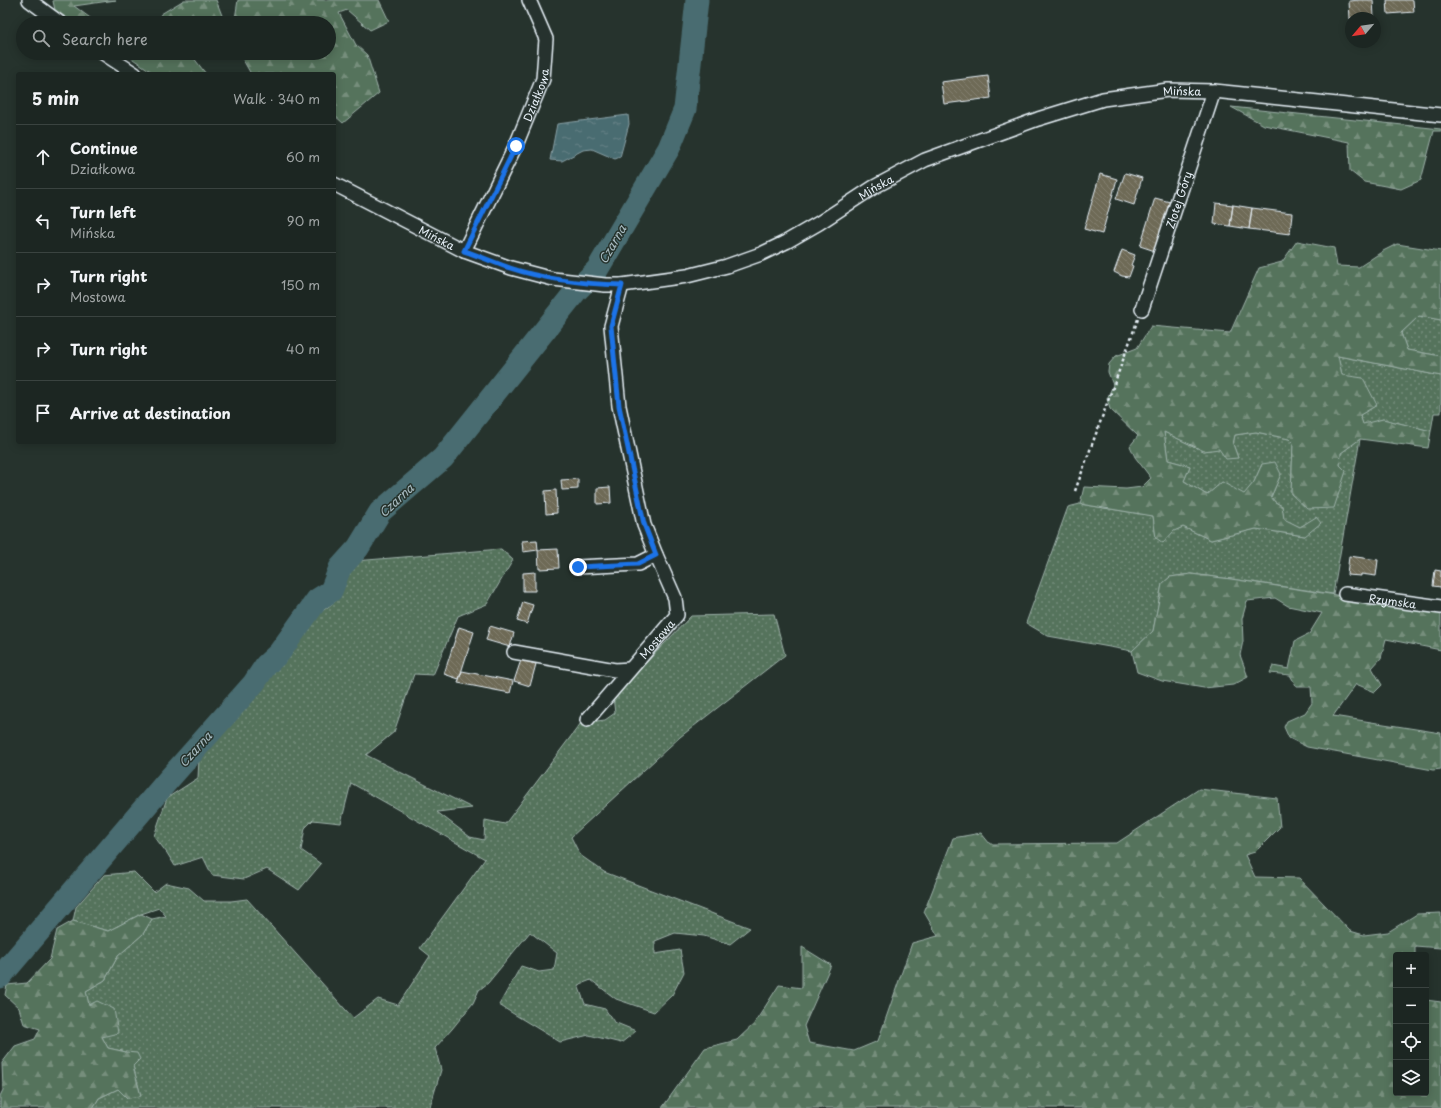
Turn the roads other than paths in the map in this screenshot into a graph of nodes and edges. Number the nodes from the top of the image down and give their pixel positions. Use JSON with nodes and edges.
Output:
{"nodes":[{"id":1,"x":29,"y":0,"type":"edge"},
{"id":2,"x":529,"y":0,"type":"edge"},
{"id":3,"x":51,"y":16,"type":"edge"},
{"id":4,"x":114,"y":60,"type":"edge"},
{"id":5,"x":132,"y":72,"type":"edge"},
{"id":6,"x":1214,"y":91,"type":"junction"},
{"id":7,"x":1441,"y":115,"type":"edge"},
{"id":8,"x":336,"y":185,"type":"edge"},
{"id":9,"x":464,"y":251,"type":"junction"},
{"id":10,"x":622,"y":285,"type":"junction"},
{"id":11,"x":1142,"y":309,"type":"road end"},
{"id":12,"x":656,"y":555,"type":"junction"},
{"id":13,"x":578,"y":567,"type":"dead end"},
{"id":14,"x":1345,"y":594,"type":"dead end"},
{"id":15,"x":1441,"y":607,"type":"edge"},
{"id":16,"x":514,"y":652,"type":"dead end"},
{"id":17,"x":630,"y":669,"type":"junction"},
{"id":18,"x":587,"y":720,"type":"dead end"}],
"edges":[{"from":1,"to":3,"type":"street"},
{"from":2,"to":9,"type":"street","name":"Działkowa"},
{"from":4,"to":5,"type":"street"},
{"from":6,"to":7,"type":"street","name":"Mińska"},
{"from":6,"to":10,"type":"street","name":"Mińska"},
{"from":6,"to":11,"type":"street","name":"Złotej Góry"},
{"from":8,"to":9,"type":"street","name":"Mińska"},
{"from":9,"to":10,"type":"street","name":"Mińska"},
{"from":10,"to":12,"type":"street","name":"Mostowa"},
{"from":12,"to":13,"type":"street"},
{"from":12,"to":17,"type":"street","name":"Mostowa"},
{"from":14,"to":15,"type":"street","name":"Rzymska"},
{"from":16,"to":17,"type":"street"},
{"from":17,"to":18,"type":"street","name":"Mostowa"}]}
